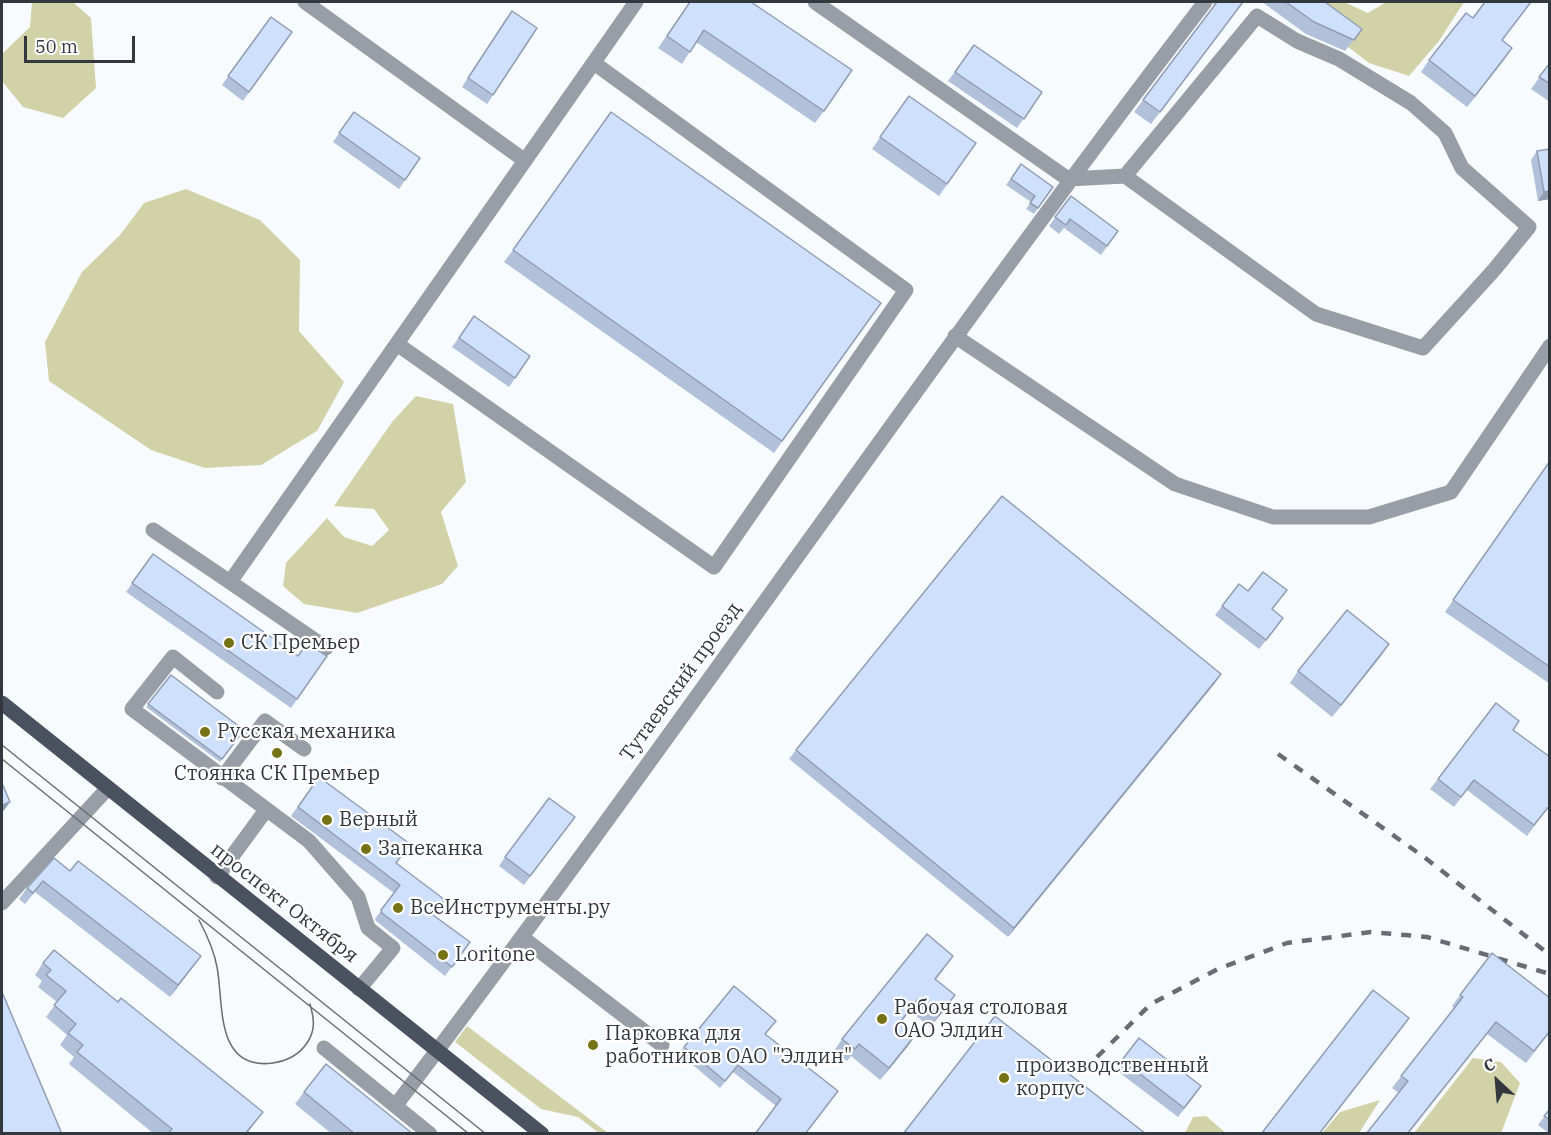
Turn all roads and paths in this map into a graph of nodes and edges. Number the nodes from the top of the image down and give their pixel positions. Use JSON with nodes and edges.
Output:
{"nodes":[{"id":1,"x":305,"y":2,"type":"edge"},
{"id":2,"x":636,"y":2,"type":"edge"},
{"id":3,"x":815,"y":2,"type":"edge"},
{"id":4,"x":1205,"y":2,"type":"edge"},
{"id":5,"x":594,"y":63,"type":"junction"},
{"id":6,"x":524,"y":160,"type":"junction"},
{"id":7,"x":1125,"y":177,"type":"junction"},
{"id":8,"x":1068,"y":179,"type":"junction"},
{"id":9,"x":955,"y":336,"type":"junction"},
{"id":10,"x":397,"y":344,"type":"junction"},
{"id":11,"x":1550,"y":346,"type":"edge"},
{"id":12,"x":153,"y":530,"type":"dead end"},
{"id":13,"x":230,"y":582,"type":"junction"},
{"id":14,"x":326,"y":648,"type":"dead end"},
{"id":15,"x":217,"y":692,"type":"dead end"},
{"id":16,"x":2,"y":703,"type":"edge"},
{"id":17,"x":304,"y":749,"type":"dead end"},
{"id":18,"x":222,"y":778,"type":"junction"},
{"id":19,"x":108,"y":788,"type":"junction"},
{"id":20,"x":266,"y":810,"type":"junction"},
{"id":21,"x":217,"y":877,"type":"junction"},
{"id":22,"x":2,"y":903,"type":"edge"},
{"id":23,"x":523,"y":938,"type":"junction"},
{"id":24,"x":359,"y":988,"type":"junction"},
{"id":25,"x":662,"y":1044,"type":"dead end"},
{"id":26,"x":324,"y":1048,"type":"dead end"},
{"id":27,"x":437,"y":1051,"type":"junction"},
{"id":28,"x":396,"y":1105,"type":"junction"},
{"id":29,"x":430,"y":1134,"type":"edge"},
{"id":30,"x":542,"y":1134,"type":"edge"}],
"edges":[{"from":1,"to":6,"type":"street"},
{"from":2,"to":5,"type":"street"},
{"from":3,"to":8,"type":"street"},
{"from":4,"to":8,"type":"street","name":"Тутаевский проезд"},
{"from":5,"to":6,"type":"street"},
{"from":5,"to":10,"type":"street"},
{"from":6,"to":10,"type":"street"},
{"from":7,"to":7,"type":"street"},
{"from":7,"to":8,"type":"street"},
{"from":8,"to":9,"type":"street","name":"Тутаевский проезд"},
{"from":9,"to":11,"type":"street"},
{"from":9,"to":23,"type":"street","name":"Тутаевский проезд"},
{"from":10,"to":13,"type":"street"},
{"from":12,"to":13,"type":"street"},
{"from":13,"to":14,"type":"street"},
{"from":15,"to":18,"type":"street"},
{"from":16,"to":19,"type":"main road","name":"проспект Октября"},
{"from":17,"to":18,"type":"street"},
{"from":18,"to":20,"type":"street"},
{"from":19,"to":21,"type":"main road","name":"проспект Октября"},
{"from":19,"to":22,"type":"street"},
{"from":20,"to":21,"type":"street"},
{"from":20,"to":24,"type":"street"},
{"from":21,"to":24,"type":"main road","name":"проспект Октября"},
{"from":23,"to":25,"type":"street"},
{"from":23,"to":27,"type":"street","name":"Тутаевский проезд"},
{"from":24,"to":27,"type":"main road","name":"проспект Октября"},
{"from":26,"to":28,"type":"street"},
{"from":27,"to":28,"type":"street","name":"Тутаевский проезд"},
{"from":27,"to":30,"type":"main road","name":"проспект Октября"},
{"from":28,"to":29,"type":"street"}]}
